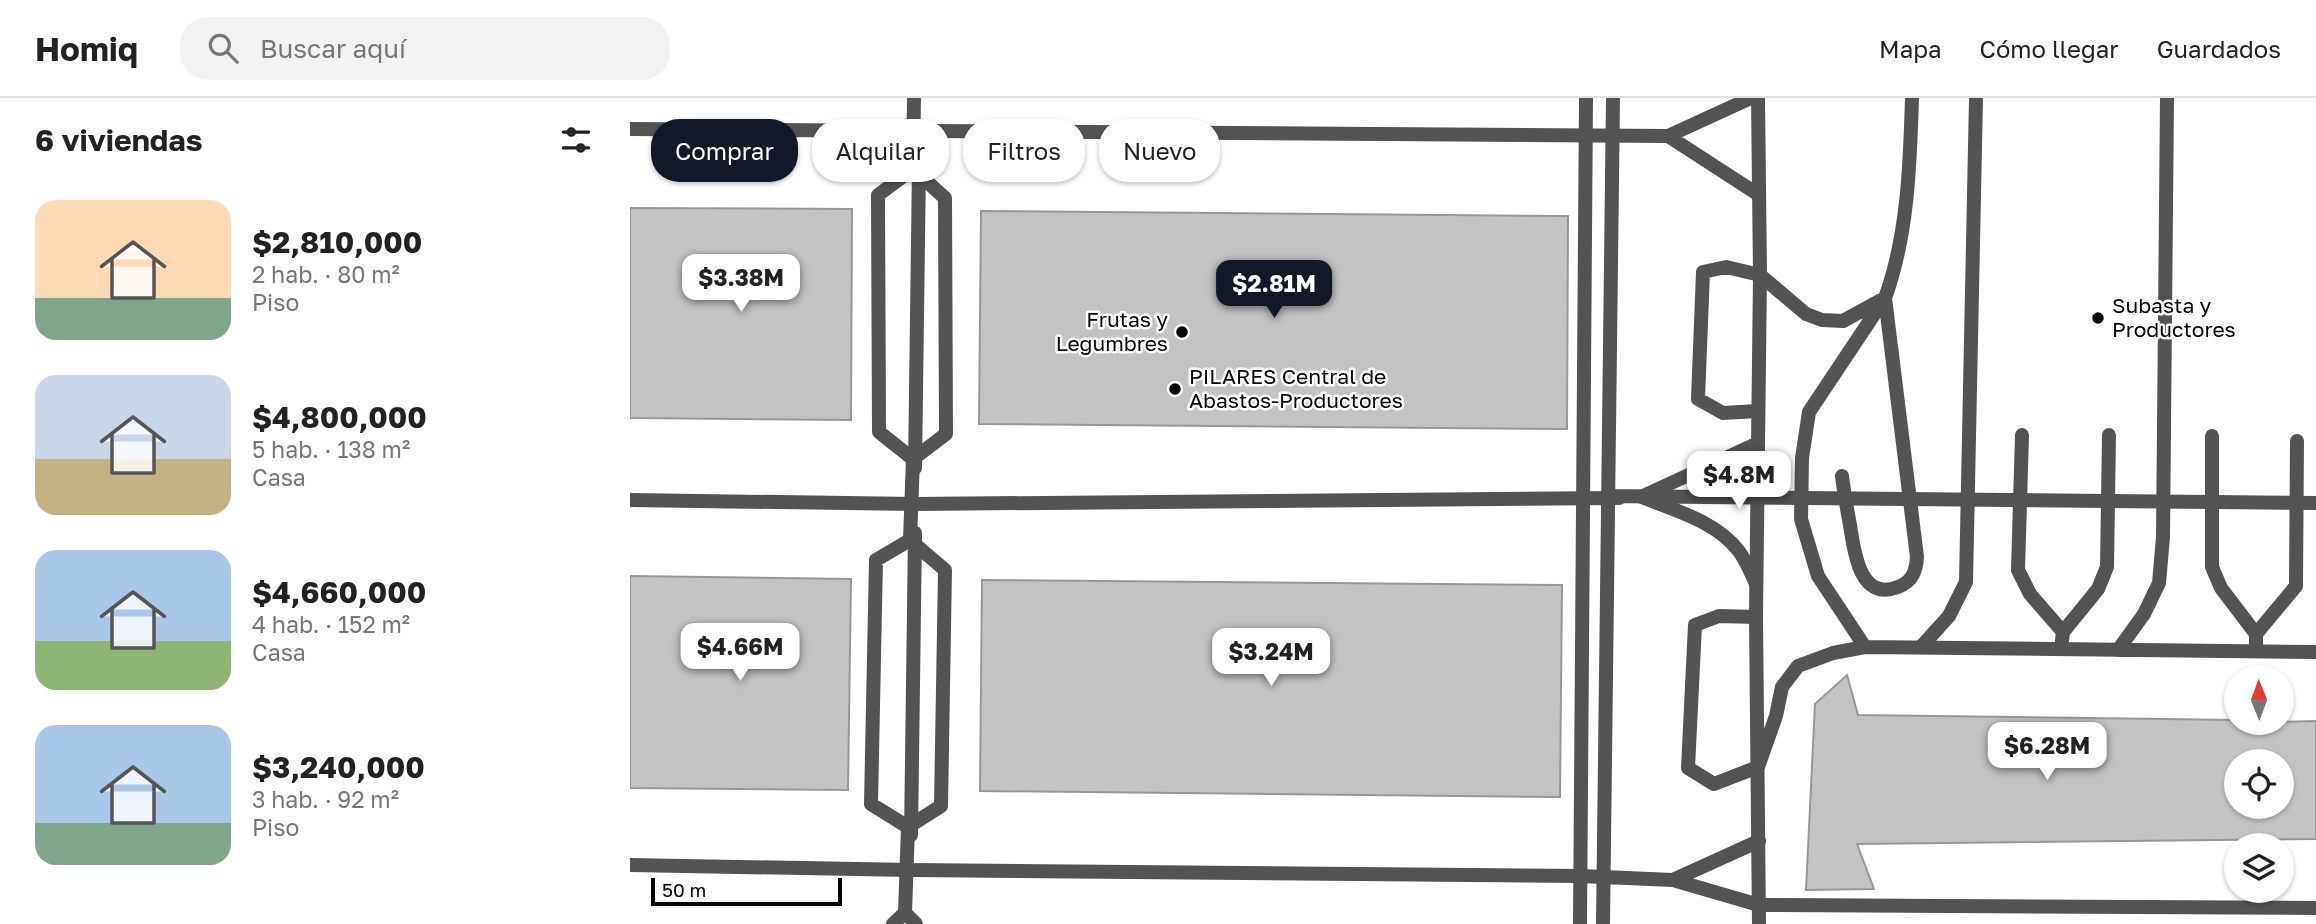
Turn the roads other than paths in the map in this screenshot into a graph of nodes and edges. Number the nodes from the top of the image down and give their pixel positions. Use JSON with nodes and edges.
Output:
{"nodes":[{"id":1,"x":914,"y":98,"type":"edge"},
{"id":2,"x":920,"y":98,"type":"edge"},
{"id":3,"x":1586,"y":98,"type":"edge"},
{"id":4,"x":1613,"y":98,"type":"edge"},
{"id":5,"x":1751,"y":98,"type":"edge"},
{"id":6,"x":1758,"y":98,"type":"edge"},
{"id":7,"x":1912,"y":98,"type":"edge"},
{"id":8,"x":1976,"y":98,"type":"edge"},
{"id":9,"x":2167,"y":98,"type":"edge"},
{"id":10,"x":914,"y":119,"type":"edge"},
{"id":11,"x":920,"y":119,"type":"edge"},
{"id":12,"x":630,"y":129,"type":"edge"},
{"id":13,"x":812,"y":131,"type":"edge"},
{"id":14,"x":949,"y":132,"type":"edge"},
{"id":15,"x":1586,"y":134,"type":"junction"},
{"id":16,"x":1668,"y":136,"type":"junction"},
{"id":17,"x":896,"y":182,"type":"edge"},
{"id":18,"x":919,"y":182,"type":"edge"},
{"id":19,"x":927,"y":182,"type":"edge"},
{"id":20,"x":1759,"y":195,"type":"junction"},
{"id":21,"x":1759,"y":275,"type":"junction"},
{"id":22,"x":1885,"y":298,"type":"junction"},
{"id":23,"x":1758,"y":411,"type":"junction"},
{"id":24,"x":2022,"y":435,"type":"dead end"},
{"id":25,"x":2109,"y":435,"type":"dead end"},
{"id":26,"x":2212,"y":436,"type":"dead end"},
{"id":27,"x":2297,"y":441,"type":"dead end"},
{"id":28,"x":1758,"y":443,"type":"junction"},
{"id":29,"x":913,"y":459,"type":"junction"},
{"id":30,"x":1842,"y":477,"type":"dead end"},
{"id":31,"x":1608,"y":496,"type":"junction"},
{"id":32,"x":1641,"y":497,"type":"junction"},
{"id":33,"x":1582,"y":499,"type":"junction"},
{"id":34,"x":630,"y":500,"type":"edge"},
{"id":35,"x":2316,"y":503,"type":"edge"},
{"id":36,"x":915,"y":504,"type":"junction"},
{"id":37,"x":910,"y":540,"type":"junction"},
{"id":38,"x":1756,"y":584,"type":"junction"},
{"id":39,"x":1756,"y":617,"type":"junction"},
{"id":40,"x":2063,"y":632,"type":"junction"},
{"id":41,"x":2256,"y":634,"type":"junction"},
{"id":42,"x":2316,"y":638,"type":"edge"},
{"id":43,"x":1866,"y":647,"type":"junction"},
{"id":44,"x":1922,"y":647,"type":"junction"},
{"id":45,"x":2061,"y":649,"type":"junction"},
{"id":46,"x":2118,"y":650,"type":"junction"},
{"id":47,"x":2256,"y":651,"type":"junction"},
{"id":48,"x":2309,"y":652,"type":"edge"},
{"id":49,"x":1758,"y":767,"type":"junction"},
{"id":50,"x":908,"y":827,"type":"junction"},
{"id":51,"x":1759,"y":841,"type":"junction"},
{"id":52,"x":630,"y":865,"type":"edge"},
{"id":53,"x":911,"y":870,"type":"junction"},
{"id":54,"x":1580,"y":876,"type":"junction"},
{"id":55,"x":1673,"y":880,"type":"junction"},
{"id":56,"x":1759,"y":905,"type":"junction"},
{"id":57,"x":2316,"y":908,"type":"edge"},
{"id":58,"x":910,"y":920,"type":"edge"},
{"id":59,"x":893,"y":924,"type":"edge"},
{"id":60,"x":1580,"y":924,"type":"edge"},
{"id":61,"x":1603,"y":924,"type":"edge"},
{"id":62,"x":1759,"y":924,"type":"edge"}],
"edges":[{"from":1,"to":10,"type":"street","bridge":true},
{"from":2,"to":11,"type":"street"},
{"from":3,"to":15,"type":"street"},
{"from":4,"to":31,"type":"street","bridge":true},
{"from":5,"to":16,"type":"street"},
{"from":6,"to":20,"type":"street"},
{"from":7,"to":22,"type":"street"},
{"from":8,"to":44,"type":"street"},
{"from":9,"to":46,"type":"street"},
{"from":12,"to":13,"type":"street"},
{"from":14,"to":15,"type":"street"},
{"from":15,"to":16,"type":"street"},
{"from":15,"to":33,"type":"street"},
{"from":16,"to":20,"type":"street"},
{"from":17,"to":29,"type":"street"},
{"from":18,"to":36,"type":"street"},
{"from":19,"to":29,"type":"street","bridge":true},
{"from":20,"to":21,"type":"street"},
{"from":21,"to":22,"type":"street"},
{"from":21,"to":23,"type":"street"},
{"from":21,"to":23,"type":"street"},
{"from":22,"to":30,"type":"street"},
{"from":22,"to":43,"type":"street"},
{"from":23,"to":28,"type":"street"},
{"from":24,"to":40,"type":"street"},
{"from":25,"to":40,"type":"street"},
{"from":26,"to":41,"type":"street"},
{"from":27,"to":41,"type":"street"},
{"from":28,"to":32,"type":"street"},
{"from":28,"to":38,"type":"street"},
{"from":29,"to":37,"type":"street","bridge":true},
{"from":31,"to":35,"type":"street","bridge":true},
{"from":31,"to":61,"type":"street","bridge":true},
{"from":32,"to":33,"type":"street"},
{"from":32,"to":38,"type":"street"},
{"from":33,"to":36,"type":"street"},
{"from":33,"to":54,"type":"street"},
{"from":34,"to":36,"type":"street"},
{"from":36,"to":53,"type":"street"},
{"from":37,"to":50,"type":"street","bridge":true},
{"from":37,"to":50,"type":"street"},
{"from":38,"to":39,"type":"street"},
{"from":39,"to":49,"type":"street"},
{"from":39,"to":49,"type":"street"},
{"from":40,"to":45,"type":"street"},
{"from":41,"to":47,"type":"street"},
{"from":42,"to":48,"type":"street"},
{"from":43,"to":44,"type":"street"},
{"from":43,"to":49,"type":"street"},
{"from":44,"to":45,"type":"street"},
{"from":45,"to":46,"type":"street"},
{"from":46,"to":47,"type":"street"},
{"from":47,"to":48,"type":"street"},
{"from":49,"to":51,"type":"street"},
{"from":50,"to":58,"type":"street","bridge":true},
{"from":51,"to":55,"type":"street"},
{"from":51,"to":56,"type":"street"},
{"from":52,"to":53,"type":"street"},
{"from":53,"to":54,"type":"street"},
{"from":53,"to":58,"type":"street"},
{"from":54,"to":55,"type":"street"},
{"from":54,"to":60,"type":"street"},
{"from":55,"to":56,"type":"street"},
{"from":56,"to":57,"type":"street"},
{"from":56,"to":62,"type":"street"},
{"from":58,"to":59,"type":"street"}]}
